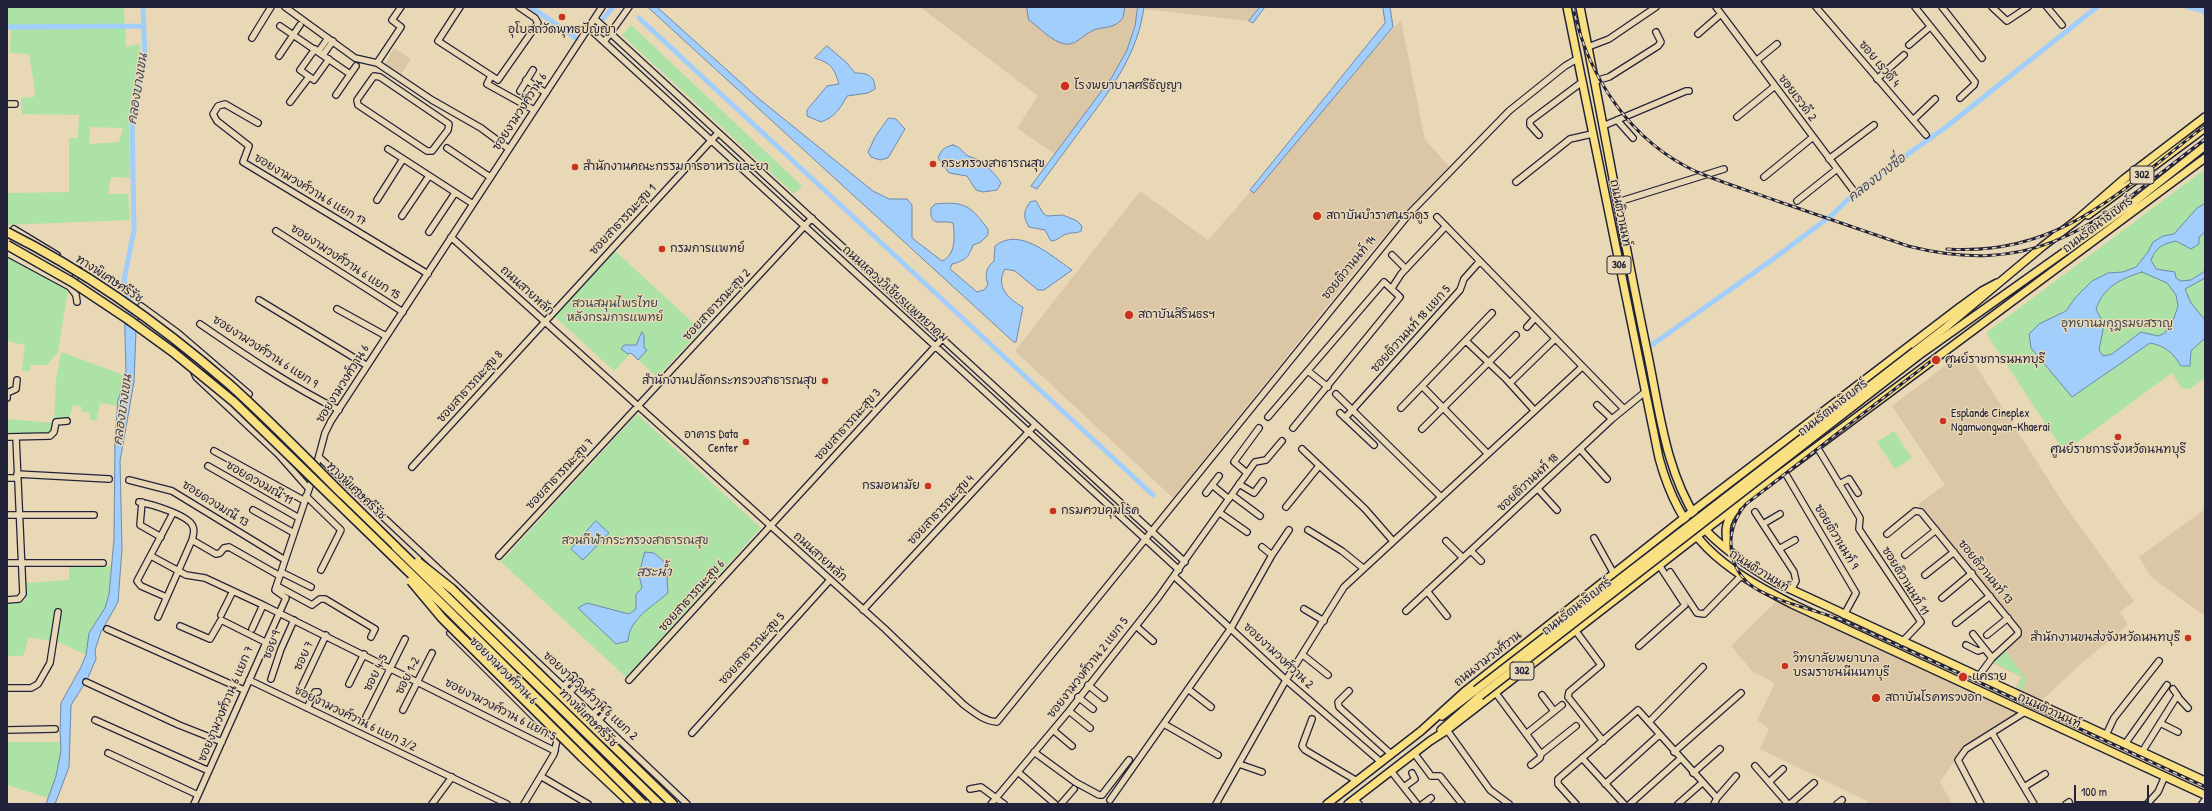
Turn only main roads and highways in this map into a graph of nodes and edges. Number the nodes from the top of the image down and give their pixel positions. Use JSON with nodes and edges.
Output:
{"nodes":[{"id":1,"x":1567,"y":7,"type":"edge"},
{"id":2,"x":1580,"y":7,"type":"edge"},
{"id":3,"x":1573,"y":36,"type":"junction"},
{"id":4,"x":1586,"y":39,"type":"junction"},
{"id":5,"x":2205,"y":117,"type":"edge"},
{"id":6,"x":2205,"y":128,"type":"edge"},
{"id":7,"x":2205,"y":146,"type":"edge"},
{"id":8,"x":2205,"y":158,"type":"edge"},
{"id":9,"x":2078,"y":220,"type":"junction"},
{"id":10,"x":10,"y":231,"type":"edge"},
{"id":11,"x":7,"y":245,"type":"edge"},
{"id":12,"x":1997,"y":283,"type":"junction"},
{"id":13,"x":1916,"y":353,"type":"junction"},
{"id":14,"x":1769,"y":452,"type":"junction"},
{"id":15,"x":1784,"y":471,"type":"junction"},
{"id":16,"x":1758,"y":490,"type":"junction"},
{"id":17,"x":1748,"y":497,"type":"junction"},
{"id":18,"x":1692,"y":511,"type":"junction"},
{"id":19,"x":1685,"y":520,"type":"junction"},
{"id":20,"x":1702,"y":525,"type":"junction"},
{"id":21,"x":1690,"y":530,"type":"junction"},
{"id":22,"x":1695,"y":537,"type":"junction"},
{"id":23,"x":396,"y":547,"type":"junction"},
{"id":24,"x":1728,"y":549,"type":"junction"},
{"id":25,"x":1641,"y":553,"type":"junction"},
{"id":26,"x":390,"y":556,"type":"junction"},
{"id":27,"x":1870,"y":627,"type":"junction"},
{"id":28,"x":1865,"y":637,"type":"junction"},
{"id":29,"x":1478,"y":693,"type":"junction"},
{"id":30,"x":1421,"y":731,"type":"junction"},
{"id":31,"x":1430,"y":741,"type":"junction"},
{"id":32,"x":2205,"y":781,"type":"edge"},
{"id":33,"x":654,"y":786,"type":"junction"},
{"id":34,"x":2205,"y":795,"type":"edge"},
{"id":35,"x":1354,"y":802,"type":"edge"},
{"id":36,"x":633,"y":804,"type":"edge"},
{"id":37,"x":643,"y":804,"type":"edge"},
{"id":38,"x":659,"y":804,"type":"edge"},
{"id":39,"x":673,"y":804,"type":"edge"},
{"id":40,"x":1327,"y":804,"type":"edge"}],
"edges":[{"from":1,"to":3,"type":"main road","name":"ถนนติวานนท์","number":"306"},
{"from":2,"to":4,"type":"main road","name":"ถนนติวานนท์","number":"306"},
{"from":3,"to":4,"type":"main road"},
{"from":3,"to":19,"type":"main road","name":"ถนนติวานนท์","number":"306"},
{"from":4,"to":18,"type":"main road","name":"ถนนติวานนท์","number":"306"},
{"from":5,"to":9,"type":"main road","name":"ถนนรัตนาธิเบศร์","number":"302"},
{"from":6,"to":9,"type":"main road","name":"ถนนรัตนาธิเบศร์","number":"302"},
{"from":7,"to":13,"type":"main road","name":"ถนนรัตนาธิเบศร์","number":"302"},
{"from":8,"to":15,"type":"main road","name":"ถนนรัตนาธิเบศร์","number":"302"},
{"from":9,"to":12,"type":"main road","name":"ถนนรัตนาธิเบศร์","number":"302"},
{"from":10,"to":23,"type":"highway","name":"ทางพิเศษศรีรัช","bridge":true},
{"from":11,"to":26,"type":"highway","name":"ทางพิเศษศรีรัช","bridge":true},
{"from":12,"to":13,"type":"main road","name":"ถนนรัตนาธิเบศร์"},
{"from":12,"to":14,"type":"main road","name":"ถนนรัตนาธิเบศร์","number":"302"},
{"from":13,"to":29,"type":"main road","name":"ถนนรัตนาธิเบศร์","bridge":true},
{"from":14,"to":15,"type":"main road"},
{"from":14,"to":18,"type":"main road","name":"ถนนรัตนาธิเบศร์","number":"302"},
{"from":15,"to":16,"type":"main road","name":"ถนนรัตนาธิเบศร์","number":"302"},
{"from":16,"to":17,"type":"main road","name":"ถนนรัตนาธิเบศร์","number":"302"},
{"from":16,"to":20,"type":"main road"},
{"from":17,"to":20,"type":"main road","name":"ถนนรัตนาธิเบศร์","number":"302"},
{"from":17,"to":24,"type":"main road"},
{"from":18,"to":19,"type":"main road","name":"ถนนรัตนาธิเบศร์","number":"302"},
{"from":18,"to":20,"type":"main road","name":"ถนนติวานนท์","number":"306"},
{"from":19,"to":20,"type":"main road"},
{"from":19,"to":21,"type":"main road","name":"ถนนติวานนท์","number":"306"},
{"from":19,"to":25,"type":"main road","name":"ถนนงามวงศ์วาน","number":"302"},
{"from":20,"to":21,"type":"main road"},
{"from":20,"to":22,"type":"main road","name":"ถนนรัตนาธิเบศร์","number":"302"},
{"from":20,"to":24,"type":"main road","name":"ถนนติวานนท์","number":"306"},
{"from":21,"to":22,"type":"main road","name":"ถนนติวานนท์","number":"306"},
{"from":21,"to":25,"type":"main road"},
{"from":22,"to":28,"type":"main road","name":"ถนนติวานนท์","number":"306"},
{"from":22,"to":31,"type":"main road","name":"ถนนงามวงศ์วาน","number":"302"},
{"from":23,"to":33,"type":"highway","bridge":true},
{"from":23,"to":38,"type":"highway","name":"ทางพิเศษศรีรัช","bridge":true},
{"from":24,"to":27,"type":"main road","name":"ถนนติวานนท์","number":"306"},
{"from":25,"to":30,"type":"main road","name":"ถนนงามวงศ์วาน","number":"302"},
{"from":26,"to":36,"type":"highway","bridge":true},
{"from":26,"to":37,"type":"highway","name":"ทางพิเศษศรีรัช","bridge":true},
{"from":27,"to":28,"type":"main road"},
{"from":27,"to":32,"type":"main road","name":"ถนนติวานนท์","number":"306"},
{"from":28,"to":34,"type":"main road","name":"ถนนติวานนท์","number":"306"},
{"from":29,"to":30,"type":"main road","name":"ถนนงามวงศ์วาน"},
{"from":29,"to":31,"type":"main road","name":"ถนนงามวงศ์วาน"},
{"from":30,"to":40,"type":"main road","name":"ถนนงามวงศ์วาน","number":"302"},
{"from":31,"to":35,"type":"main road","name":"ถนนงามวงศ์วาน","number":"302"},
{"from":33,"to":36,"type":"highway"},
{"from":33,"to":39,"type":"highway"}]}
